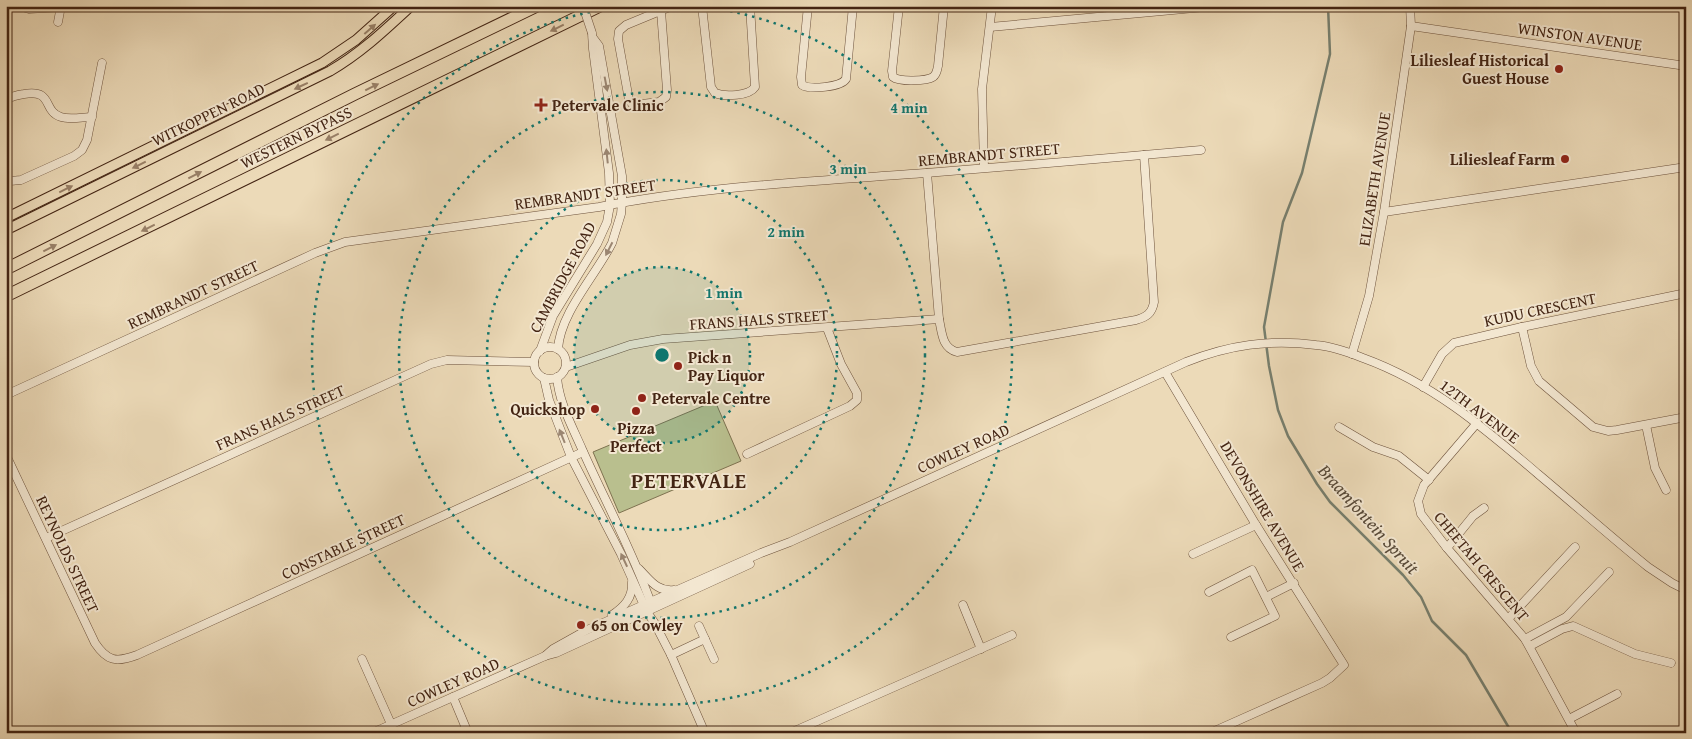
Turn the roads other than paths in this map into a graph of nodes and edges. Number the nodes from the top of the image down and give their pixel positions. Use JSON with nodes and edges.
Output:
{"nodes":[{"id":1,"x":19,"y":6,"type":"edge"},
{"id":2,"x":394,"y":6,"type":"edge"},
{"id":3,"x":411,"y":6,"type":"edge"},
{"id":4,"x":536,"y":6,"type":"edge"},
{"id":5,"x":583,"y":6,"type":"edge"},
{"id":6,"x":600,"y":6,"type":"edge"},
{"id":7,"x":672,"y":6,"type":"edge"},
{"id":8,"x":702,"y":6,"type":"edge"},
{"id":9,"x":750,"y":6,"type":"edge"},
{"id":10,"x":808,"y":6,"type":"edge"},
{"id":11,"x":852,"y":6,"type":"edge"},
{"id":12,"x":898,"y":6,"type":"edge"},
{"id":13,"x":944,"y":6,"type":"edge"},
{"id":14,"x":992,"y":6,"type":"edge"},
{"id":15,"x":1216,"y":6,"type":"edge"},
{"id":16,"x":1410,"y":6,"type":"edge"},
{"id":17,"x":61,"y":7,"type":"edge"},
{"id":18,"x":661,"y":11,"type":"junction"},
{"id":19,"x":58,"y":22,"type":"dead end"},
{"id":20,"x":990,"y":26,"type":"junction"},
{"id":21,"x":1411,"y":26,"type":"junction"},
{"id":22,"x":593,"y":35,"type":"junction"},
{"id":23,"x":102,"y":63,"type":"dead end"},
{"id":24,"x":1686,"y":66,"type":"edge"},
{"id":25,"x":6,"y":100,"type":"edge"},
{"id":26,"x":92,"y":117,"type":"junction"},
{"id":27,"x":1201,"y":150,"type":"dead end"},
{"id":28,"x":1144,"y":155,"type":"junction"},
{"id":29,"x":984,"y":167,"type":"junction"},
{"id":30,"x":1686,"y":167,"type":"edge"},
{"id":31,"x":927,"y":173,"type":"junction"},
{"id":32,"x":6,"y":178,"type":"edge"},
{"id":33,"x":622,"y":202,"type":"junction"},
{"id":34,"x":610,"y":204,"type":"junction"},
{"id":35,"x":1384,"y":212,"type":"junction"},
{"id":36,"x":6,"y":218,"type":"edge"},
{"id":37,"x":6,"y":230,"type":"edge"},
{"id":38,"x":6,"y":269,"type":"edge"},
{"id":39,"x":1686,"y":292,"type":"edge"},
{"id":40,"x":6,"y":296,"type":"edge"},
{"id":41,"x":939,"y":320,"type":"junction"},
{"id":42,"x":1522,"y":327,"type":"junction"},
{"id":43,"x":827,"y":328,"type":"junction"},
{"id":44,"x":558,"y":349,"type":"junction"},
{"id":45,"x":540,"y":351,"type":"junction"},
{"id":46,"x":1352,"y":354,"type":"junction"},
{"id":47,"x":534,"y":362,"type":"junction"},
{"id":48,"x":566,"y":363,"type":"junction"},
{"id":49,"x":1165,"y":372,"type":"junction"},
{"id":50,"x":544,"y":378,"type":"junction"},
{"id":51,"x":557,"y":378,"type":"junction"},
{"id":52,"x":1423,"y":387,"type":"junction"},
{"id":53,"x":6,"y":395,"type":"edge"},
{"id":54,"x":1686,"y":417,"type":"edge"},
{"id":55,"x":1477,"y":423,"type":"junction"},
{"id":56,"x":1646,"y":425,"type":"junction"},
{"id":57,"x":1339,"y":427,"type":"dead end"},
{"id":58,"x":584,"y":452,"type":"junction"},
{"id":59,"x":747,"y":454,"type":"dead end"},
{"id":60,"x":6,"y":455,"type":"edge"},
{"id":61,"x":571,"y":457,"type":"junction"},
{"id":62,"x":1429,"y":480,"type":"junction"},
{"id":63,"x":1666,"y":490,"type":"dead end"},
{"id":64,"x":1484,"y":508,"type":"dead end"},
{"id":65,"x":1256,"y":525,"type":"junction"},
{"id":66,"x":46,"y":538,"type":"junction"},
{"id":67,"x":1575,"y":547,"type":"dead end"},
{"id":68,"x":1447,"y":548,"type":"junction"},
{"id":69,"x":773,"y":550,"type":"junction"},
{"id":70,"x":1193,"y":554,"type":"dead end"},
{"id":71,"x":636,"y":565,"type":"junction"},
{"id":72,"x":1609,"y":572,"type":"dead end"},
{"id":73,"x":632,"y":579,"type":"junction"},
{"id":74,"x":1294,"y":583,"type":"junction"},
{"id":75,"x":684,"y":588,"type":"junction"},
{"id":76,"x":1686,"y":590,"type":"edge"},
{"id":77,"x":1209,"y":592,"type":"dead end"},
{"id":78,"x":1266,"y":597,"type":"junction"},
{"id":79,"x":963,"y":605,"type":"dead end"},
{"id":80,"x":649,"y":607,"type":"junction"},
{"id":81,"x":1508,"y":618,"type":"junction"},
{"id":82,"x":699,"y":626,"type":"dead end"},
{"id":83,"x":587,"y":630,"type":"junction"},
{"id":84,"x":1012,"y":635,"type":"dead end"},
{"id":85,"x":1231,"y":637,"type":"dead end"},
{"id":86,"x":1525,"y":639,"type":"junction"},
{"id":87,"x":705,"y":640,"type":"junction"},
{"id":88,"x":1530,"y":646,"type":"junction"},
{"id":89,"x":981,"y":649,"type":"junction"},
{"id":90,"x":671,"y":655,"type":"junction"},
{"id":91,"x":545,"y":656,"type":"junction"},
{"id":92,"x":113,"y":659,"type":"joint"},
{"id":93,"x":362,"y":659,"type":"dead end"},
{"id":94,"x":714,"y":659,"type":"dead end"},
{"id":95,"x":1671,"y":663,"type":"dead end"},
{"id":96,"x":1617,"y":694,"type":"dead end"},
{"id":97,"x":453,"y":697,"type":"junction"},
{"id":98,"x":1569,"y":719,"type":"junction"},
{"id":99,"x":391,"y":724,"type":"junction"},
{"id":100,"x":372,"y":733,"type":"edge"},
{"id":101,"x":468,"y":733,"type":"edge"},
{"id":102,"x":705,"y":733,"type":"edge"},
{"id":103,"x":790,"y":733,"type":"edge"},
{"id":104,"x":1210,"y":733,"type":"edge"},
{"id":105,"x":1576,"y":733,"type":"edge"}],
"edges":[{"from":1,"to":17,"type":"street"},
{"from":36,"to":2,"type":"main road","name":"WITKOPPEN ROAD","one_way":true},
{"from":3,"to":37,"type":"main road","name":"WITKOPPEN ROAD","one_way":true},
{"from":38,"to":4,"type":"highway","name":"WESTERN BYPASS","one_way":true},
{"from":5,"to":22,"type":"street","name":"CAMBRIDGE ROAD","bridge":true},
{"from":6,"to":40,"type":"highway","name":"WESTERN BYPASS","one_way":true},
{"from":7,"to":18,"type":"street"},
{"from":8,"to":9,"type":"street"},
{"from":10,"to":11,"type":"street"},
{"from":12,"to":13,"type":"street"},
{"from":14,"to":20,"type":"street"},
{"from":15,"to":20,"type":"street"},
{"from":16,"to":21,"type":"street","name":"ELIZABETH AVENUE"},
{"from":17,"to":19,"type":"street"},
{"from":18,"to":18,"type":"street"},
{"from":20,"to":29,"type":"street"},
{"from":21,"to":24,"type":"street","name":"WINSTON AVENUE"},
{"from":21,"to":35,"type":"street","name":"ELIZABETH AVENUE"},
{"from":22,"to":33,"type":"street","name":"CAMBRIDGE ROAD","one_way":true},
{"from":34,"to":22,"type":"street","name":"CAMBRIDGE ROAD","one_way":true},
{"from":23,"to":26,"type":"street"},
{"from":25,"to":26,"type":"street"},
{"from":26,"to":32,"type":"street"},
{"from":27,"to":28,"type":"street","name":"REMBRANDT STREET"},
{"from":28,"to":29,"type":"street","name":"REMBRANDT STREET"},
{"from":28,"to":41,"type":"street"},
{"from":29,"to":31,"type":"street","name":"REMBRANDT STREET"},
{"from":30,"to":35,"type":"street"},
{"from":31,"to":33,"type":"street","name":"REMBRANDT STREET"},
{"from":31,"to":41,"type":"street"},
{"from":33,"to":34,"type":"street","name":"REMBRANDT STREET"},
{"from":33,"to":44,"type":"street","name":"CAMBRIDGE ROAD","one_way":true},
{"from":34,"to":45,"type":"street","name":"CAMBRIDGE ROAD"},
{"from":34,"to":53,"type":"street","name":"REMBRANDT STREET"},
{"from":35,"to":46,"type":"street","name":"ELIZABETH AVENUE"},
{"from":39,"to":42,"type":"street","name":"KUDU CRESCENT"},
{"from":41,"to":43,"type":"street","name":"FRANS HALS STREET"},
{"from":42,"to":52,"type":"street","name":"KUDU CRESCENT"},
{"from":42,"to":56,"type":"street"},
{"from":43,"to":48,"type":"street","name":"FRANS HALS STREET"},
{"from":43,"to":59,"type":"street"},
{"from":44,"to":45,"type":"street"},
{"from":44,"to":48,"type":"street"},
{"from":45,"to":47,"type":"street"},
{"from":46,"to":49,"type":"street","name":"12TH AVENUE"},
{"from":46,"to":52,"type":"street","name":"12TH AVENUE"},
{"from":47,"to":50,"type":"street"},
{"from":47,"to":66,"type":"street","name":"FRANS HALS STREET"},
{"from":48,"to":51,"type":"street"},
{"from":49,"to":65,"type":"street","name":"DEVONSHIRE AVENUE"},
{"from":49,"to":69,"type":"street","name":"COWLEY ROAD"},
{"from":50,"to":51,"type":"street"},
{"from":61,"to":50,"type":"street","one_way":true},
{"from":51,"to":58,"type":"street"},
{"from":52,"to":55,"type":"street","name":"12TH AVENUE"},
{"from":54,"to":56,"type":"street"},
{"from":55,"to":62,"type":"street","name":"CHEETAH CRESCENT"},
{"from":55,"to":76,"type":"street","name":"12TH AVENUE"},
{"from":56,"to":63,"type":"street"},
{"from":57,"to":62,"type":"street"},
{"from":58,"to":61,"type":"street","name":"CONSTABLE STREET"},
{"from":58,"to":71,"type":"street"},
{"from":60,"to":66,"type":"street","name":"REYNOLDS STREET"},
{"from":73,"to":61,"type":"street","one_way":true},
{"from":61,"to":92,"type":"street","name":"CONSTABLE STREET"},
{"from":62,"to":68,"type":"street","name":"CHEETAH CRESCENT"},
{"from":64,"to":68,"type":"street"},
{"from":65,"to":70,"type":"street"},
{"from":65,"to":74,"type":"street","name":"DEVONSHIRE AVENUE"},
{"from":66,"to":92,"type":"street","name":"REYNOLDS STREET"},
{"from":67,"to":81,"type":"street"},
{"from":68,"to":81,"type":"street","name":"CHEETAH CRESCENT"},
{"from":69,"to":75,"type":"street","name":"COWLEY ROAD"},
{"from":69,"to":80,"type":"street","name":"COWLEY ROAD"},
{"from":71,"to":75,"type":"street"},
{"from":71,"to":80,"type":"street"},
{"from":72,"to":86,"type":"street"},
{"from":73,"to":80,"type":"street"},
{"from":73,"to":83,"type":"street"},
{"from":74,"to":78,"type":"street"},
{"from":74,"to":104,"type":"street","name":"DEVONSHIRE AVENUE"},
{"from":75,"to":80,"type":"street","name":"COWLEY ROAD"},
{"from":77,"to":78,"type":"street"},
{"from":78,"to":85,"type":"street"},
{"from":79,"to":89,"type":"street"},
{"from":80,"to":83,"type":"street","name":"COWLEY ROAD"},
{"from":80,"to":90,"type":"street"},
{"from":80,"to":91,"type":"street","name":"COWLEY ROAD"},
{"from":81,"to":86,"type":"street","name":"CHEETAH CRESCENT"},
{"from":82,"to":87,"type":"street"},
{"from":83,"to":91,"type":"street","name":"COWLEY ROAD"},
{"from":84,"to":89,"type":"street"},
{"from":86,"to":88,"type":"street","name":"CHEETAH CRESCENT"},
{"from":87,"to":90,"type":"street"},
{"from":87,"to":94,"type":"street"},
{"from":88,"to":95,"type":"street"},
{"from":88,"to":98,"type":"street","name":"CHEETAH CRESCENT"},
{"from":89,"to":103,"type":"street"},
{"from":90,"to":102,"type":"street"},
{"from":91,"to":97,"type":"street","name":"COWLEY ROAD"},
{"from":93,"to":99,"type":"street"},
{"from":96,"to":98,"type":"street"},
{"from":97,"to":99,"type":"street","name":"COWLEY ROAD"},
{"from":97,"to":101,"type":"street"},
{"from":98,"to":105,"type":"street","name":"CHEETAH CRESCENT"},
{"from":99,"to":100,"type":"street","name":"COWLEY ROAD"}]}
